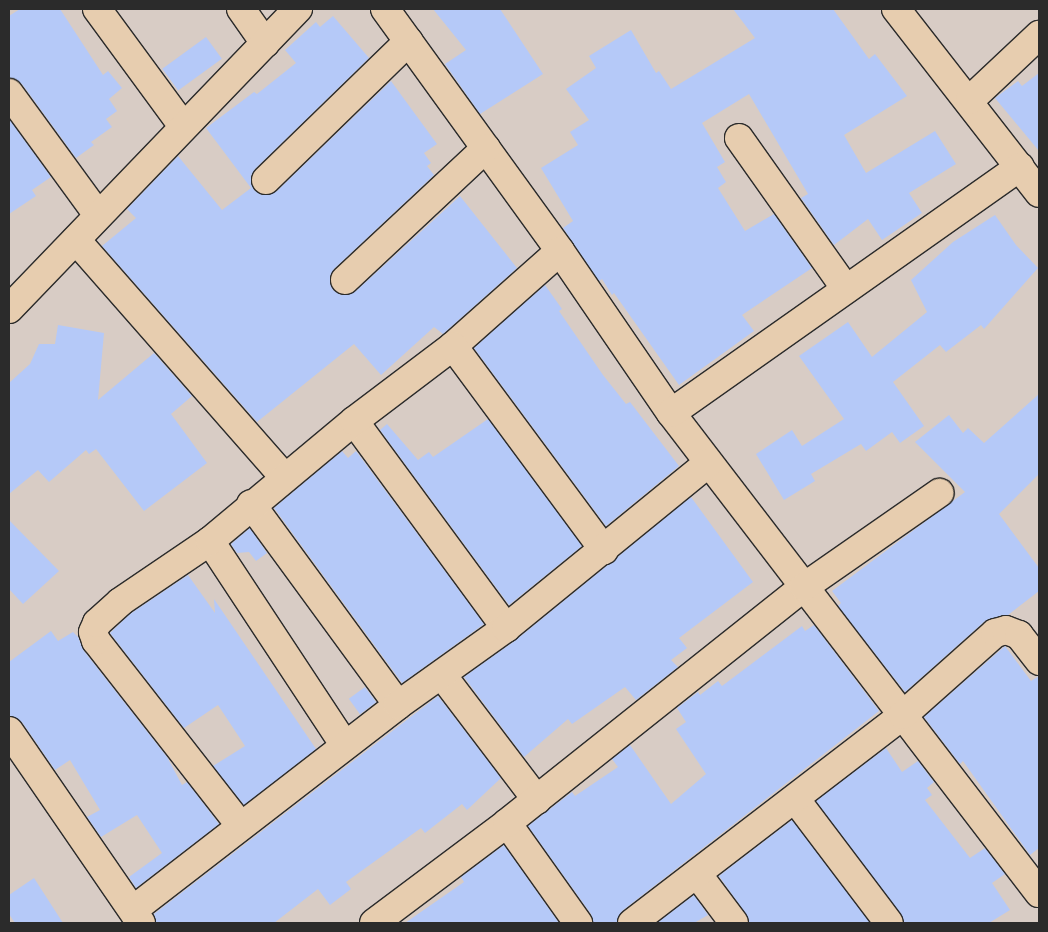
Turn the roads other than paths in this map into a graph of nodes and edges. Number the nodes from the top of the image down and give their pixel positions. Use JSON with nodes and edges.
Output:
{"nodes":[{"id":1,"x":97,"y":9,"type":"edge"},
{"id":2,"x":241,"y":9,"type":"edge"},
{"id":3,"x":298,"y":9,"type":"edge"},
{"id":4,"x":385,"y":9,"type":"edge"},
{"id":5,"x":896,"y":9,"type":"edge"},
{"id":6,"x":1039,"y":35,"type":"edge"},
{"id":7,"x":409,"y":41,"type":"junction"},
{"id":8,"x":265,"y":43,"type":"junction"},
{"id":9,"x":9,"y":93,"type":"edge"},
{"id":10,"x":970,"y":100,"type":"junction"},
{"id":11,"x":183,"y":126,"type":"junction"},
{"id":12,"x":739,"y":138,"type":"dead end"},
{"id":13,"x":486,"y":148,"type":"junction"},
{"id":14,"x":1020,"y":167,"type":"junction"},
{"id":15,"x":266,"y":180,"type":"dead end"},
{"id":16,"x":1039,"y":193,"type":"edge"},
{"id":17,"x":98,"y":215,"type":"junction"},
{"id":18,"x":76,"y":240,"type":"junction"},
{"id":19,"x":560,"y":250,"type":"junction"},
{"id":20,"x":345,"y":280,"type":"dead end"},
{"id":21,"x":846,"y":289,"type":"junction"},
{"id":22,"x":9,"y":309,"type":"edge"},
{"id":23,"x":453,"y":346,"type":"junction"},
{"id":24,"x":670,"y":413,"type":"junction"},
{"id":25,"x":354,"y":421,"type":"junction"},
{"id":26,"x":708,"y":463,"type":"junction"},
{"id":27,"x":284,"y":477,"type":"junction"},
{"id":28,"x":939,"y":493,"type":"dead end"},
{"id":29,"x":251,"y":504,"type":"junction"},
{"id":30,"x":210,"y":541,"type":"junction"},
{"id":31,"x":604,"y":550,"type":"junction"},
{"id":32,"x":804,"y":586,"type":"junction"},
{"id":33,"x":506,"y":628,"type":"junction"},
{"id":34,"x":1039,"y":661,"type":"edge"},
{"id":35,"x":442,"y":675,"type":"junction"},
{"id":36,"x":398,"y":705,"type":"junction"},
{"id":37,"x":903,"y":715,"type":"junction"},
{"id":38,"x":9,"y":731,"type":"edge"},
{"id":39,"x":345,"y":746,"type":"junction"},
{"id":40,"x":537,"y":800,"type":"junction"},
{"id":41,"x":796,"y":800,"type":"junction"},
{"id":42,"x":507,"y":823,"type":"junction"},
{"id":43,"x":240,"y":825,"type":"junction"},
{"id":44,"x":698,"y":875,"type":"junction"},
{"id":45,"x":1039,"y":893,"type":"edge"},
{"id":46,"x":137,"y":917,"type":"edge"},
{"id":47,"x":374,"y":923,"type":"edge"},
{"id":48,"x":578,"y":923,"type":"edge"},
{"id":49,"x":632,"y":923,"type":"edge"},
{"id":50,"x":734,"y":923,"type":"edge"},
{"id":51,"x":889,"y":923,"type":"edge"}],
"edges":[{"from":1,"to":11,"type":"street"},
{"from":2,"to":8,"type":"street"},
{"from":3,"to":8,"type":"street"},
{"from":4,"to":7,"type":"street"},
{"from":5,"to":10,"type":"street"},
{"from":6,"to":10,"type":"street"},
{"from":7,"to":13,"type":"street"},
{"from":7,"to":15,"type":"street"},
{"from":8,"to":11,"type":"street"},
{"from":9,"to":17,"type":"street"},
{"from":10,"to":14,"type":"street"},
{"from":11,"to":17,"type":"street"},
{"from":12,"to":21,"type":"street"},
{"from":13,"to":19,"type":"street"},
{"from":13,"to":20,"type":"street"},
{"from":14,"to":16,"type":"street"},
{"from":14,"to":21,"type":"street"},
{"from":17,"to":18,"type":"street"},
{"from":18,"to":22,"type":"street"},
{"from":18,"to":27,"type":"street"},
{"from":19,"to":23,"type":"street"},
{"from":19,"to":24,"type":"street"},
{"from":21,"to":24,"type":"street"},
{"from":23,"to":25,"type":"street"},
{"from":23,"to":31,"type":"street"},
{"from":24,"to":26,"type":"street"},
{"from":25,"to":27,"type":"street"},
{"from":25,"to":33,"type":"street"},
{"from":26,"to":31,"type":"street"},
{"from":26,"to":32,"type":"street"},
{"from":27,"to":29,"type":"street"},
{"from":28,"to":32,"type":"street"},
{"from":29,"to":30,"type":"street"},
{"from":29,"to":36,"type":"street"},
{"from":30,"to":39,"type":"street"},
{"from":30,"to":43,"type":"street"},
{"from":31,"to":33,"type":"street"},
{"from":32,"to":37,"type":"street"},
{"from":32,"to":40,"type":"street"},
{"from":33,"to":35,"type":"street"},
{"from":34,"to":37,"type":"street"},
{"from":35,"to":36,"type":"street"},
{"from":35,"to":40,"type":"street"},
{"from":36,"to":39,"type":"street"},
{"from":37,"to":41,"type":"street"},
{"from":37,"to":45,"type":"street"},
{"from":38,"to":46,"type":"street"},
{"from":39,"to":43,"type":"street"},
{"from":40,"to":42,"type":"street"},
{"from":41,"to":44,"type":"street"},
{"from":41,"to":51,"type":"street"},
{"from":42,"to":47,"type":"street"},
{"from":42,"to":48,"type":"street"},
{"from":43,"to":46,"type":"street"},
{"from":44,"to":49,"type":"street"},
{"from":44,"to":50,"type":"street"}]}
